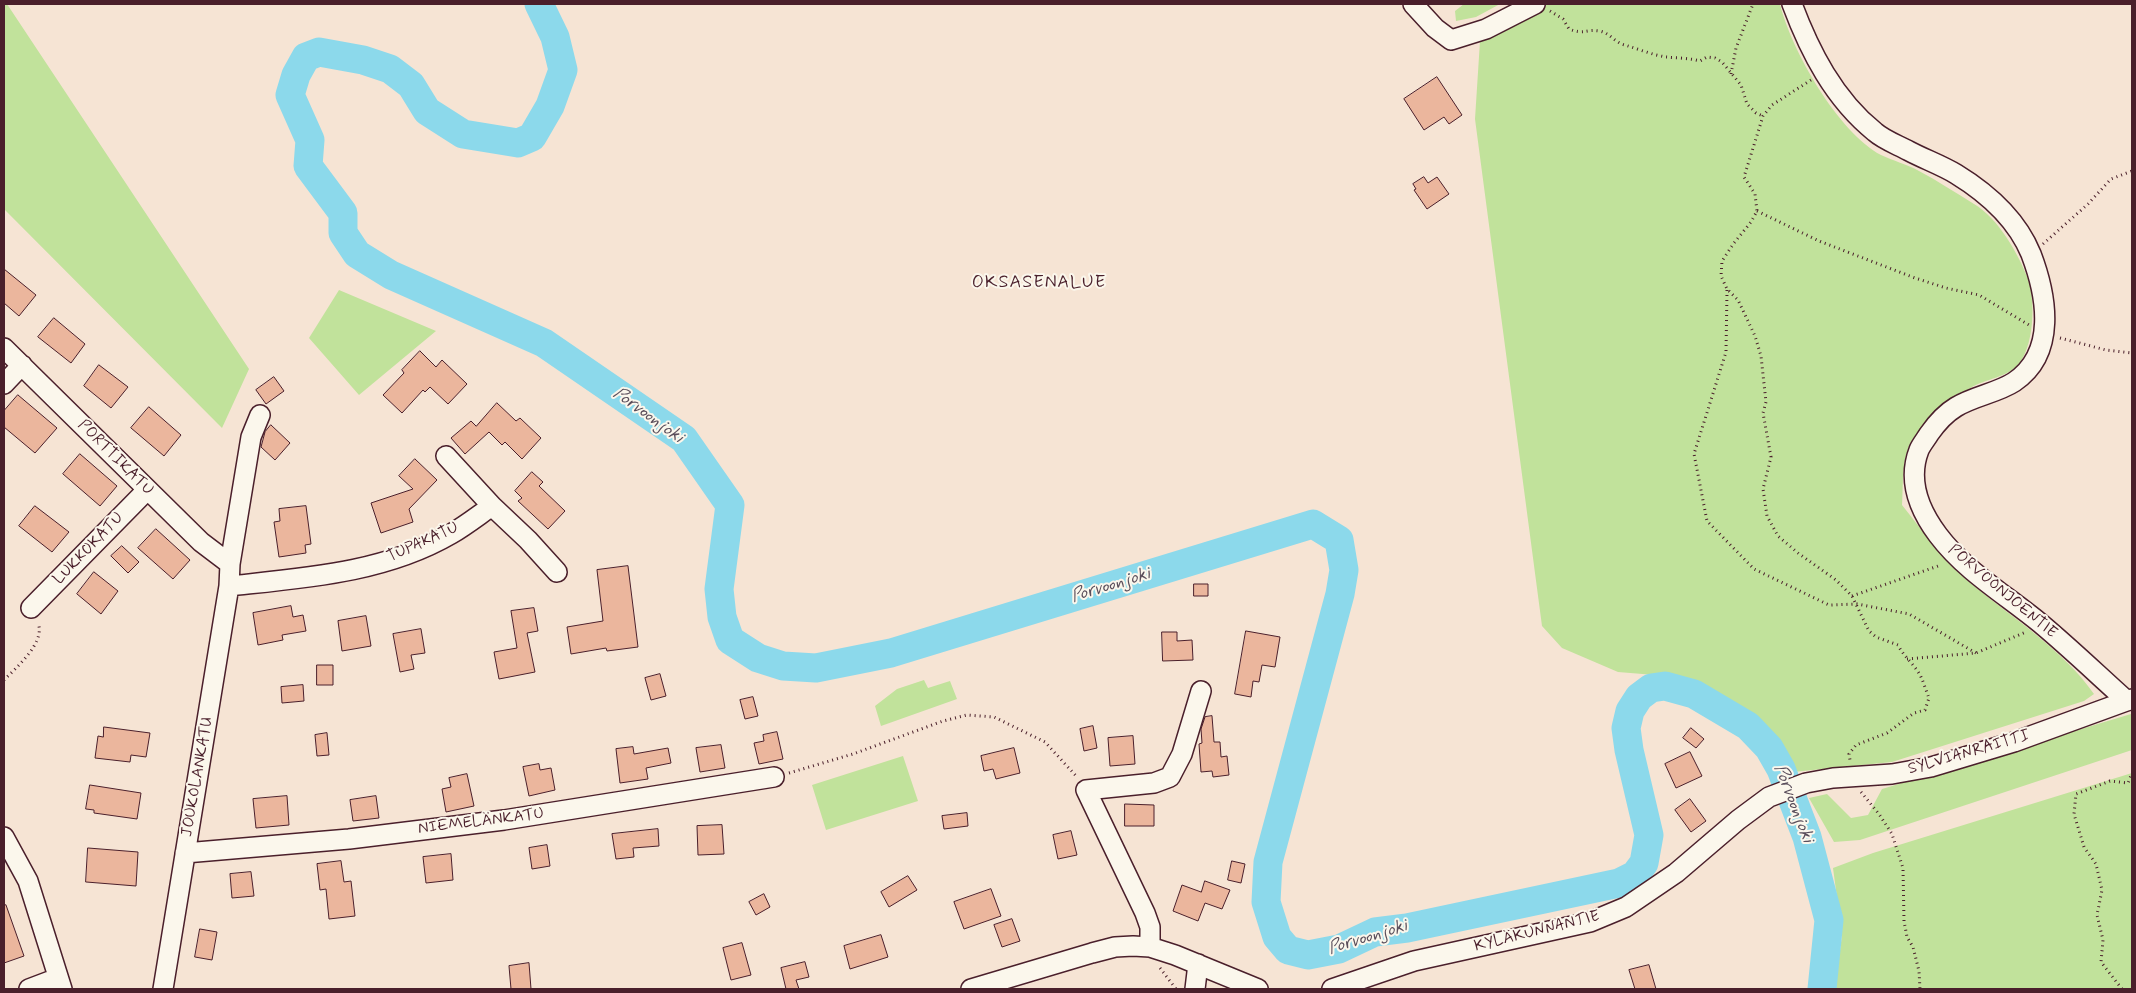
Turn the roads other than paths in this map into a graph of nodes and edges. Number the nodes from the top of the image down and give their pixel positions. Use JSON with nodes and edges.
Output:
{"nodes":[{"id":1,"x":1413,"y":4,"type":"edge"},
{"id":2,"x":1792,"y":4,"type":"edge"},
{"id":3,"x":1542,"y":7,"type":"edge"},
{"id":4,"x":4,"y":348,"type":"edge"},
{"id":5,"x":22,"y":366,"type":"junction"},
{"id":6,"x":4,"y":384,"type":"edge"},
{"id":7,"x":260,"y":415,"type":"dead end"},
{"id":8,"x":446,"y":456,"type":"dead end"},
{"id":9,"x":147,"y":490,"type":"junction"},
{"id":10,"x":492,"y":506,"type":"junction"},
{"id":11,"x":230,"y":564,"type":"junction"},
{"id":12,"x":557,"y":572,"type":"dead end"},
{"id":13,"x":229,"y":586,"type":"junction"},
{"id":14,"x":31,"y":608,"type":"road end"},
{"id":15,"x":1201,"y":691,"type":"dead end"},
{"id":16,"x":2129,"y":700,"type":"edge"},
{"id":17,"x":774,"y":777,"type":"road end"},
{"id":18,"x":1806,"y":782,"type":"joint"},
{"id":19,"x":4,"y":837,"type":"edge"},
{"id":20,"x":185,"y":853,"type":"junction"},
{"id":21,"x":1150,"y":947,"type":"junction"},
{"id":22,"x":1198,"y":964,"type":"junction"},
{"id":23,"x":60,"y":984,"type":"edge"},
{"id":24,"x":29,"y":989,"type":"edge"},
{"id":25,"x":163,"y":989,"type":"edge"},
{"id":26,"x":971,"y":989,"type":"edge"},
{"id":27,"x":1195,"y":989,"type":"edge"},
{"id":28,"x":1258,"y":989,"type":"edge"},
{"id":29,"x":1332,"y":989,"type":"edge"}],
"edges":[{"from":1,"to":3,"type":"street"},
{"from":2,"to":16,"type":"street","name":"PORVOONJOENTIE"},
{"from":4,"to":5,"type":"street","name":"PORTTIKATU"},
{"from":5,"to":6,"type":"street"},
{"from":5,"to":9,"type":"street","name":"PORTTIKATU"},
{"from":7,"to":11,"type":"street","name":"JOUKOLANKATU"},
{"from":8,"to":10,"type":"street"},
{"from":9,"to":11,"type":"street","name":"PORTTIKATU"},
{"from":9,"to":14,"type":"street","name":"LUKKOKATU"},
{"from":10,"to":12,"type":"street"},
{"from":10,"to":13,"type":"street","name":"TUPAKATU"},
{"from":11,"to":13,"type":"street","name":"JOUKOLANKATU"},
{"from":13,"to":20,"type":"street","name":"JOUKOLANKATU"},
{"from":15,"to":21,"type":"street"},
{"from":16,"to":18,"type":"street","name":"SYLVIANRAITTI"},
{"from":17,"to":20,"type":"street","name":"NIEMELÄNKATU"},
{"from":18,"to":29,"type":"street","name":"KYLÄKUNNANTIE"},
{"from":19,"to":23,"type":"street"},
{"from":20,"to":25,"type":"street","name":"JOUKOLANKATU"},
{"from":21,"to":22,"type":"street"},
{"from":21,"to":26,"type":"street"},
{"from":22,"to":27,"type":"street"},
{"from":22,"to":28,"type":"street"},
{"from":23,"to":24,"type":"street"}]}
